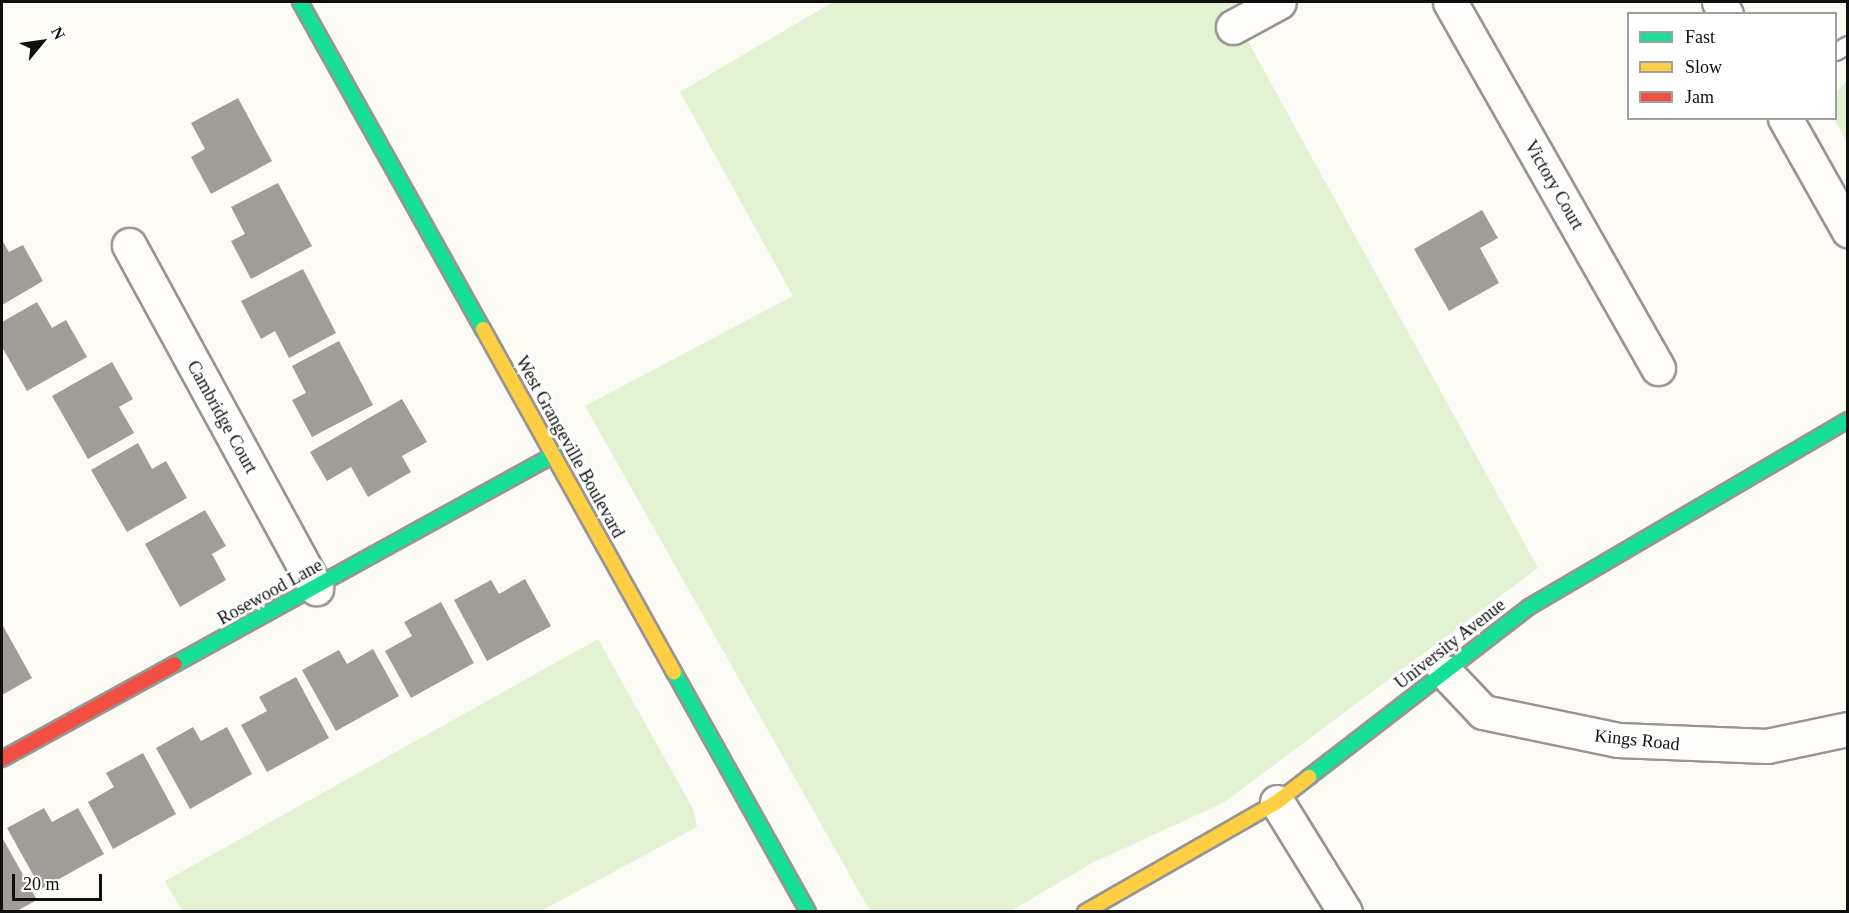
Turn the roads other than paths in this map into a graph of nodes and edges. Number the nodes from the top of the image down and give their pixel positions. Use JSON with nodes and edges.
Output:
{"nodes":[{"id":1,"x":300,"y":2,"type":"edge"},
{"id":2,"x":1279,"y":2,"type":"edge"},
{"id":3,"x":1450,"y":2,"type":"edge"},
{"id":4,"x":1233,"y":27,"type":"dead end"},
{"id":5,"x":1786,"y":120,"type":"edge"},
{"id":6,"x":1848,"y":230,"type":"edge"},
{"id":7,"x":129,"y":245,"type":"dead end"},
{"id":8,"x":1658,"y":368,"type":"dead end"},
{"id":9,"x":1848,"y":420,"type":"edge"},
{"id":10,"x":554,"y":455,"type":"junction"},
{"id":11,"x":316,"y":588,"type":"junction"},
{"id":12,"x":1445,"y":672,"type":"junction"},
{"id":13,"x":1848,"y":729,"type":"edge"},
{"id":14,"x":2,"y":759,"type":"edge"},
{"id":15,"x":1277,"y":802,"type":"junction"},
{"id":16,"x":808,"y":912,"type":"edge"},
{"id":17,"x":1085,"y":912,"type":"edge"},
{"id":18,"x":1345,"y":912,"type":"edge"}],
"edges":[{"from":1,"to":10,"type":"street","name":"West Grangeville Boulevard"},
{"from":2,"to":4,"type":"street"},
{"from":3,"to":8,"type":"street","name":"Victory Court"},
{"from":5,"to":6,"type":"street"},
{"from":7,"to":11,"type":"street","name":"Cambridge Court"},
{"from":9,"to":12,"type":"street","name":"University Avenue"},
{"from":10,"to":11,"type":"street","name":"Rosewood Lane"},
{"from":10,"to":16,"type":"street","name":"West Grangeville Boulevard"},
{"from":11,"to":14,"type":"street","name":"Rosewood Lane"},
{"from":12,"to":13,"type":"street","name":"Kings Road"},
{"from":12,"to":15,"type":"street","name":"University Avenue"},
{"from":15,"to":17,"type":"street","name":"University Avenue"},
{"from":15,"to":18,"type":"street"}]}
